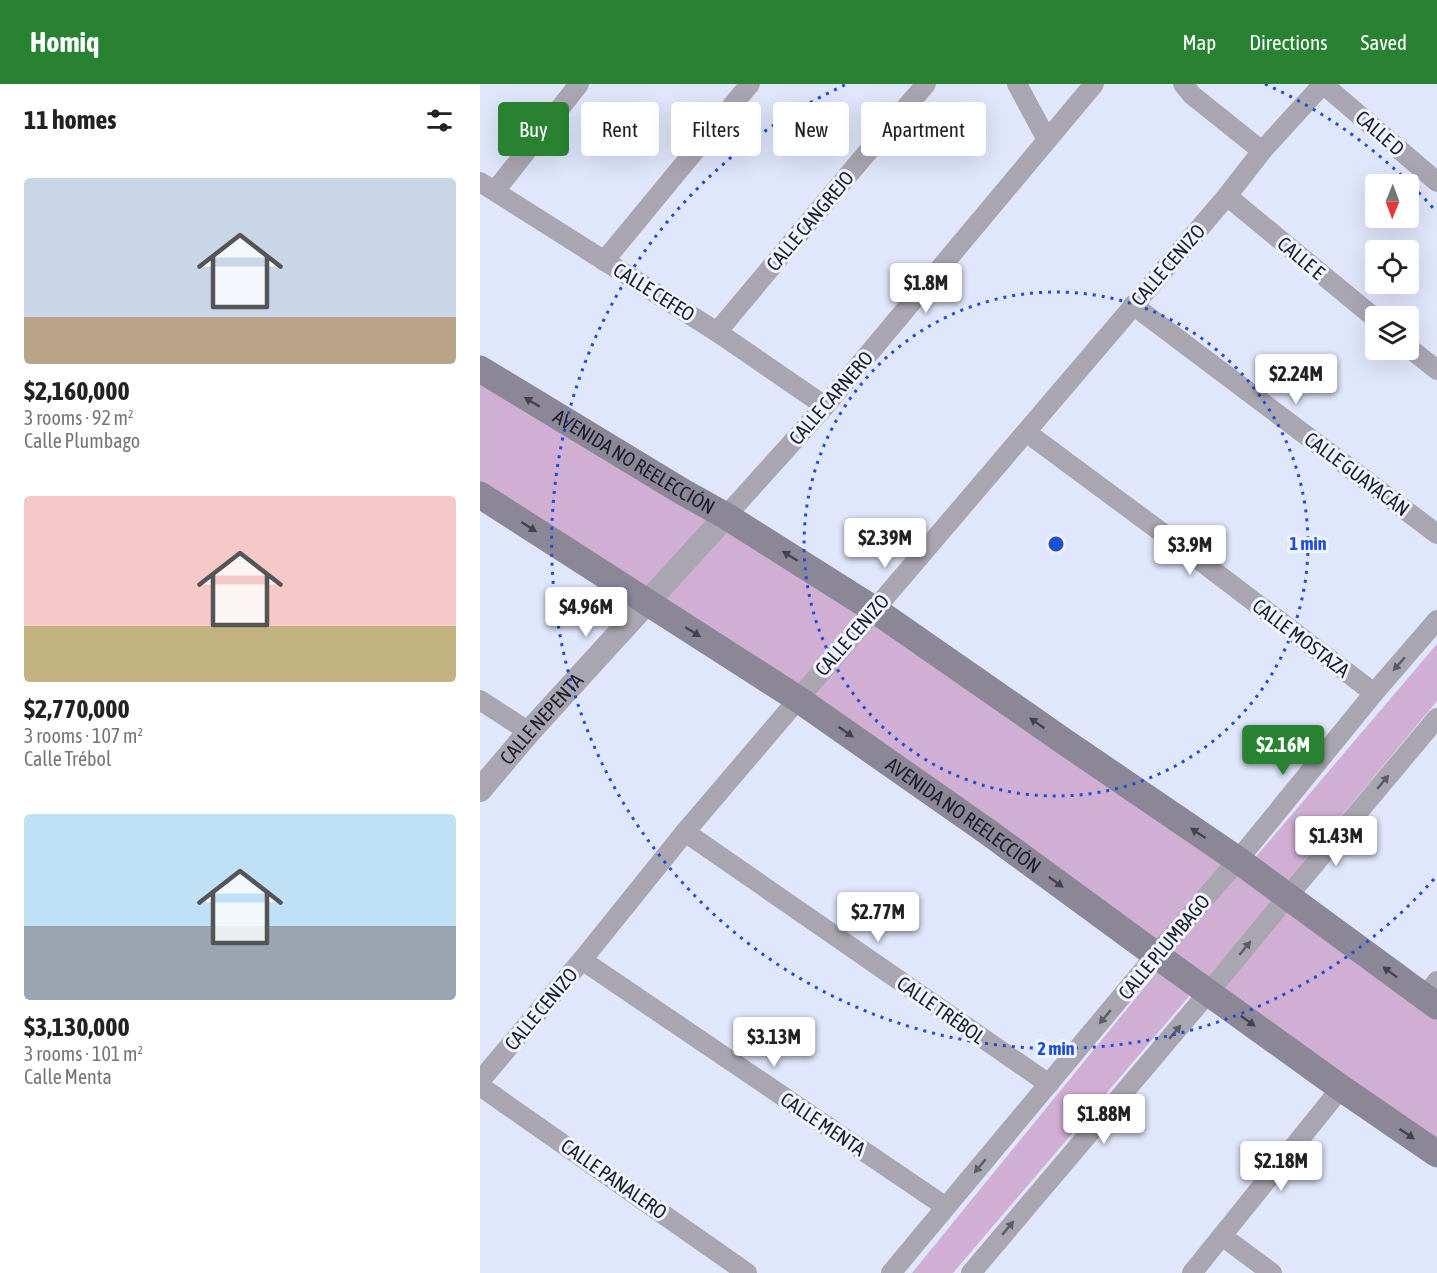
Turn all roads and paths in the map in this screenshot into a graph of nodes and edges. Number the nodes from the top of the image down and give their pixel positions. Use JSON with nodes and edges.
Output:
{"nodes":[{"id":1,"x":579,"y":84,"type":"edge"},
{"id":2,"x":750,"y":84,"type":"edge"},
{"id":3,"x":926,"y":84,"type":"edge"},
{"id":4,"x":1017,"y":84,"type":"edge"},
{"id":5,"x":1094,"y":84,"type":"edge"},
{"id":6,"x":1183,"y":84,"type":"edge"},
{"id":7,"x":1323,"y":84,"type":"edge"},
{"id":8,"x":1047,"y":140,"type":"junction"},
{"id":9,"x":1262,"y":151,"type":"junction"},
{"id":10,"x":1437,"y":182,"type":"edge"},
{"id":11,"x":487,"y":186,"type":"edge"},
{"id":12,"x":1227,"y":196,"type":"junction"},
{"id":13,"x":604,"y":261,"type":"junction"},
{"id":14,"x":1133,"y":305,"type":"junction"},
{"id":15,"x":1365,"y":310,"type":"edge"},
{"id":16,"x":717,"y":332,"type":"junction"},
{"id":17,"x":1419,"y":356,"type":"edge"},
{"id":18,"x":480,"y":369,"type":"edge"},
{"id":19,"x":1437,"y":370,"type":"edge"},
{"id":20,"x":825,"y":406,"type":"junction"},
{"id":21,"x":1026,"y":432,"type":"junction"},
{"id":22,"x":480,"y":495,"type":"edge"},
{"id":23,"x":726,"y":516,"type":"junction"},
{"id":24,"x":1437,"y":534,"type":"edge"},
{"id":25,"x":646,"y":602,"type":"junction"},
{"id":26,"x":875,"y":610,"type":"junction"},
{"id":27,"x":1437,"y":620,"type":"edge"},
{"id":28,"x":1374,"y":693,"type":"junction"},
{"id":29,"x":798,"y":699,"type":"junction"},
{"id":30,"x":480,"y":700,"type":"edge"},
{"id":31,"x":1437,"y":717,"type":"edge"},
{"id":32,"x":529,"y":732,"type":"junction"},
{"id":33,"x":480,"y":790,"type":"edge"},
{"id":34,"x":685,"y":832,"type":"junction"},
{"id":35,"x":1238,"y":860,"type":"junction"},
{"id":36,"x":1288,"y":896,"type":"junction"},
{"id":37,"x":1156,"y":956,"type":"junction"},
{"id":38,"x":582,"y":960,"type":"junction"},
{"id":39,"x":1208,"y":993,"type":"junction"},
{"id":40,"x":1432,"y":995,"type":"edge"},
{"id":41,"x":480,"y":1081,"type":"edge"},
{"id":42,"x":1049,"y":1084,"type":"junction"},
{"id":43,"x":480,"y":1086,"type":"edge"},
{"id":44,"x":1341,"y":1088,"type":"junction"},
{"id":45,"x":1437,"y":1154,"type":"edge"},
{"id":46,"x":946,"y":1207,"type":"junction"},
{"id":47,"x":1222,"y":1236,"type":"junction"},
{"id":48,"x":747,"y":1273,"type":"edge"},
{"id":49,"x":891,"y":1273,"type":"edge"},
{"id":50,"x":971,"y":1273,"type":"edge"},
{"id":51,"x":1192,"y":1273,"type":"edge"},
{"id":52,"x":1272,"y":1273,"type":"edge"}],
"edges":[{"from":1,"to":11,"type":"street"},
{"from":2,"to":13,"type":"street"},
{"from":3,"to":16,"type":"street","name":"CALLE CANGREJO"},
{"from":4,"to":8,"type":"street"},
{"from":5,"to":8,"type":"street","name":"CALLE CARNERO"},
{"from":6,"to":9,"type":"street"},
{"from":7,"to":9,"type":"street","name":"CALLE CENIZO"},
{"from":7,"to":10,"type":"street","name":"CALLE D"},
{"from":8,"to":20,"type":"street","name":"CALLE CARNERO"},
{"from":9,"to":12,"type":"street","name":"CALLE CENIZO"},
{"from":11,"to":13,"type":"street","name":"CALLE CEFEO"},
{"from":12,"to":14,"type":"street","name":"CALLE CENIZO"},
{"from":12,"to":15,"type":"street","name":"CALLE E"},
{"from":13,"to":16,"type":"street","name":"CALLE CEFEO"},
{"from":14,"to":21,"type":"street","name":"CALLE CENIZO"},
{"from":14,"to":24,"type":"street","name":"CALLE GUAYACÁN"},
{"from":16,"to":20,"type":"street","name":"CALLE CEFEO"},
{"from":17,"to":19,"type":"street"},
{"from":23,"to":18,"type":"main road","name":"AVENIDA NO REELECCIÓN","one_way":true},
{"from":20,"to":23,"type":"street","name":"CALLE CARNERO"},
{"from":21,"to":26,"type":"street","name":"CALLE CENIZO"},
{"from":21,"to":28,"type":"street","name":"CALLE MOSTAZA"},
{"from":22,"to":25,"type":"main road","name":"AVENIDA NO REELECCIÓN","one_way":true},
{"from":23,"to":25,"type":"street","name":"CALLE NEPENTA"},
{"from":26,"to":23,"type":"main road","name":"AVENIDA NO REELECCIÓN","one_way":true},
{"from":25,"to":29,"type":"main road","name":"AVENIDA NO REELECCIÓN","one_way":true},
{"from":25,"to":32,"type":"street","name":"CALLE NEPENTA"},
{"from":26,"to":29,"type":"street","name":"CALLE CENIZO"},
{"from":35,"to":26,"type":"main road","name":"AVENIDA NO REELECCIÓN","one_way":true},
{"from":27,"to":28,"type":"street","name":"CALLE PLUMBAGO","one_way":true},
{"from":28,"to":35,"type":"street","name":"CALLE PLUMBAGO"},
{"from":29,"to":34,"type":"street","name":"CALLE CENIZO"},
{"from":29,"to":37,"type":"main road","name":"AVENIDA NO REELECCIÓN","one_way":true},
{"from":30,"to":32,"type":"street"},
{"from":36,"to":31,"type":"street","one_way":true},
{"from":32,"to":33,"type":"street","name":"CALLE NEPENTA"},
{"from":34,"to":38,"type":"street","name":"CALLE CENIZO"},
{"from":34,"to":42,"type":"street","name":"CALLE TRÉBOL"},
{"from":35,"to":36,"type":"main road","name":"AVENIDA NO REELECCIÓN"},
{"from":35,"to":37,"type":"street","name":"CALLE PLUMBAGO"},
{"from":39,"to":36,"type":"street","one_way":true},
{"from":40,"to":36,"type":"main road","name":"AVENIDA NO REELECCIÓN","one_way":true},
{"from":37,"to":39,"type":"main road","name":"AVENIDA NO REELECCIÓN"},
{"from":37,"to":42,"type":"street","name":"CALLE PLUMBAGO","one_way":true},
{"from":38,"to":41,"type":"street","name":"CALLE CENIZO"},
{"from":38,"to":46,"type":"street","name":"CALLE MENTA"},
{"from":39,"to":44,"type":"main road","name":"AVENIDA NO REELECCIÓN","one_way":true},
{"from":50,"to":39,"type":"street","one_way":true},
{"from":42,"to":46,"type":"street","name":"CALLE PLUMBAGO","one_way":true},
{"from":43,"to":48,"type":"street","name":"CALLE PANALERO"},
{"from":44,"to":45,"type":"main road","name":"AVENIDA NO REELECCIÓN","one_way":true},
{"from":44,"to":47,"type":"street"},
{"from":46,"to":49,"type":"street","name":"CALLE PLUMBAGO"},
{"from":47,"to":51,"type":"street"},
{"from":47,"to":52,"type":"street"}]}
